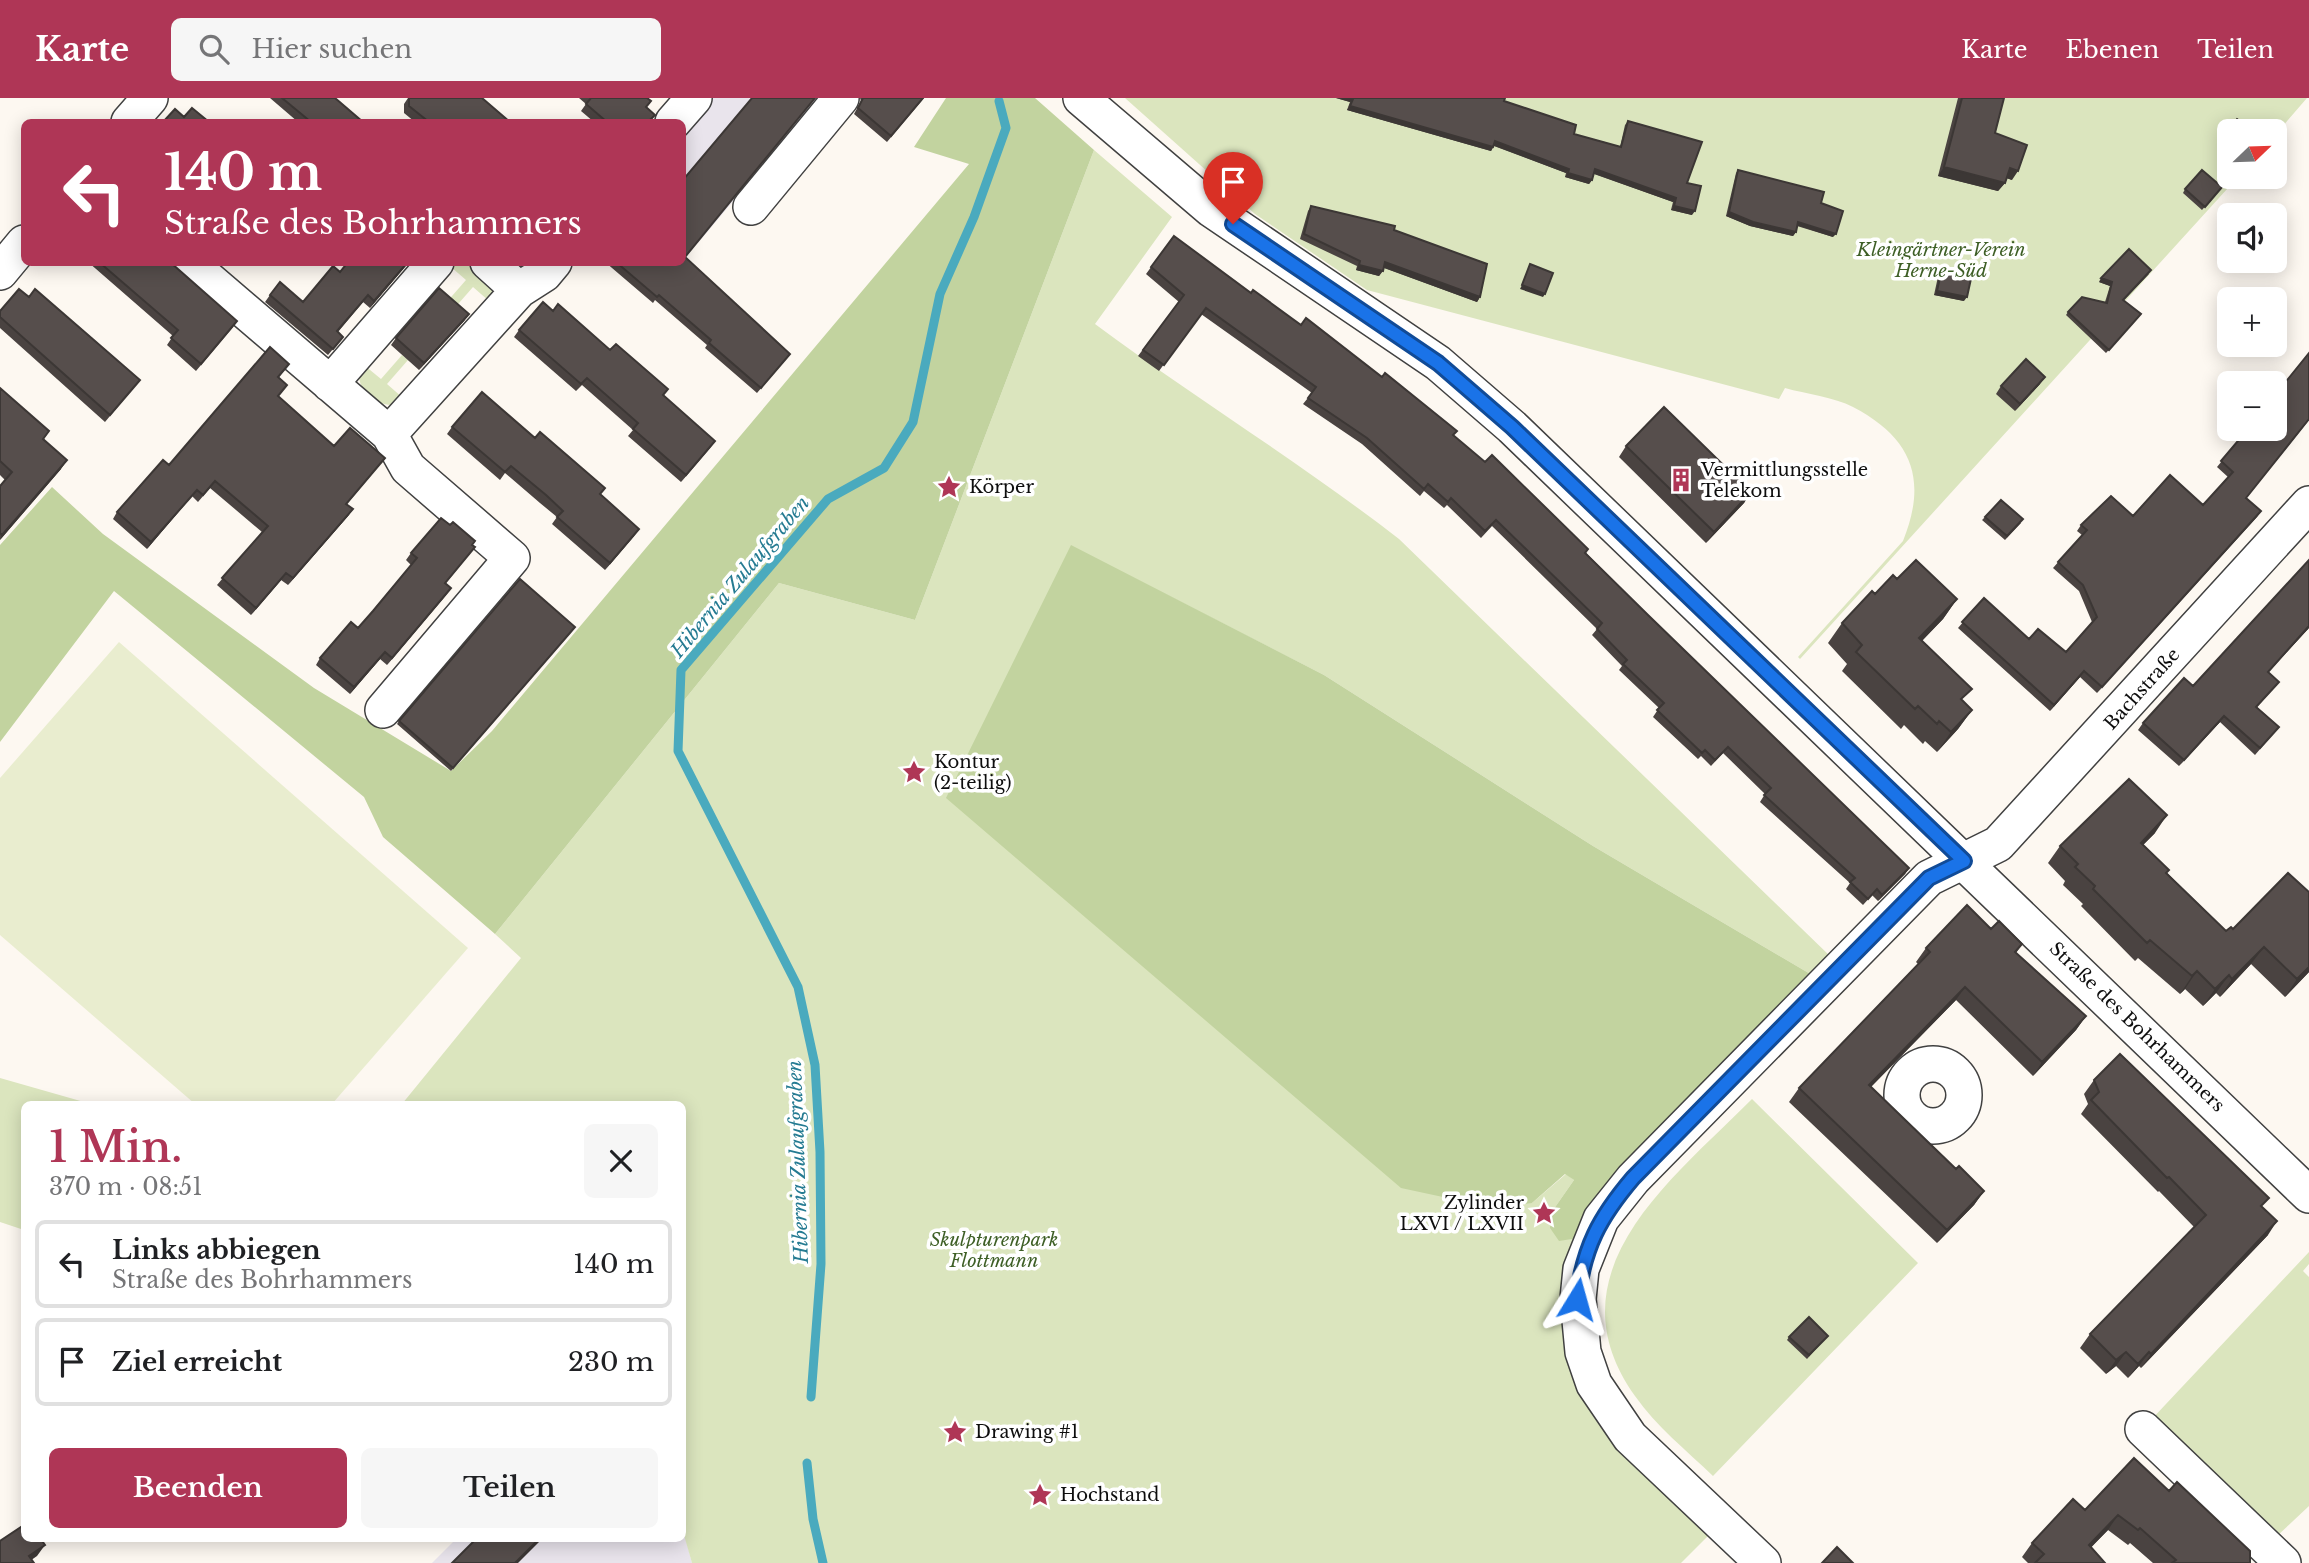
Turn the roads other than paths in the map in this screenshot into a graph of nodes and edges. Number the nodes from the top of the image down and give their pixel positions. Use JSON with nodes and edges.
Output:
{"nodes":[{"id":1,"x":150,"y":98,"type":"edge"},
{"id":2,"x":694,"y":98,"type":"edge"},
{"id":3,"x":841,"y":98,"type":"edge"},
{"id":4,"x":1081,"y":98,"type":"edge"},
{"id":5,"x":132,"y":119,"type":"edge"},
{"id":6,"x":676,"y":119,"type":"edge"},
{"id":7,"x":751,"y":208,"type":"dead end"},
{"id":8,"x":21,"y":247,"type":"edge"},
{"id":9,"x":193,"y":266,"type":"edge"},
{"id":10,"x":433,"y":266,"type":"edge"},
{"id":11,"x":492,"y":266,"type":"edge"},
{"id":12,"x":551,"y":266,"type":"edge"},
{"id":13,"x":0,"y":272,"type":"edge"},
{"id":14,"x":519,"y":290,"type":"junction"},
{"id":15,"x":330,"y":384,"type":"junction"},
{"id":16,"x":389,"y":434,"type":"junction"},
{"id":17,"x":2309,"y":504,"type":"edge"},
{"id":18,"x":383,"y":710,"type":"dead end"},
{"id":19,"x":1964,"y":861,"type":"junction"},
{"id":20,"x":2309,"y":1195,"type":"edge"},
{"id":21,"x":2143,"y":1429,"type":"dead end"},
{"id":22,"x":2309,"y":1554,"type":"edge"},
{"id":23,"x":1763,"y":1563,"type":"edge"},
{"id":24,"x":2283,"y":1563,"type":"edge"},
{"id":25,"x":2300,"y":1563,"type":"edge"}],
"edges":[{"from":1,"to":5,"type":"street"},
{"from":2,"to":6,"type":"street"},
{"from":3,"to":7,"type":"street"},
{"from":4,"to":19,"type":"street","name":"Straße des Bohrhammers"},
{"from":8,"to":13,"type":"street"},
{"from":9,"to":15,"type":"street"},
{"from":10,"to":15,"type":"street"},
{"from":11,"to":14,"type":"street"},
{"from":12,"to":14,"type":"street"},
{"from":14,"to":16,"type":"street"},
{"from":15,"to":16,"type":"street"},
{"from":16,"to":18,"type":"street"},
{"from":17,"to":19,"type":"street","name":"Bachstraße"},
{"from":19,"to":20,"type":"street","name":"Straße des Bohrhammers"},
{"from":19,"to":23,"type":"street"},
{"from":21,"to":24,"type":"street"},
{"from":22,"to":25,"type":"street"}]}
